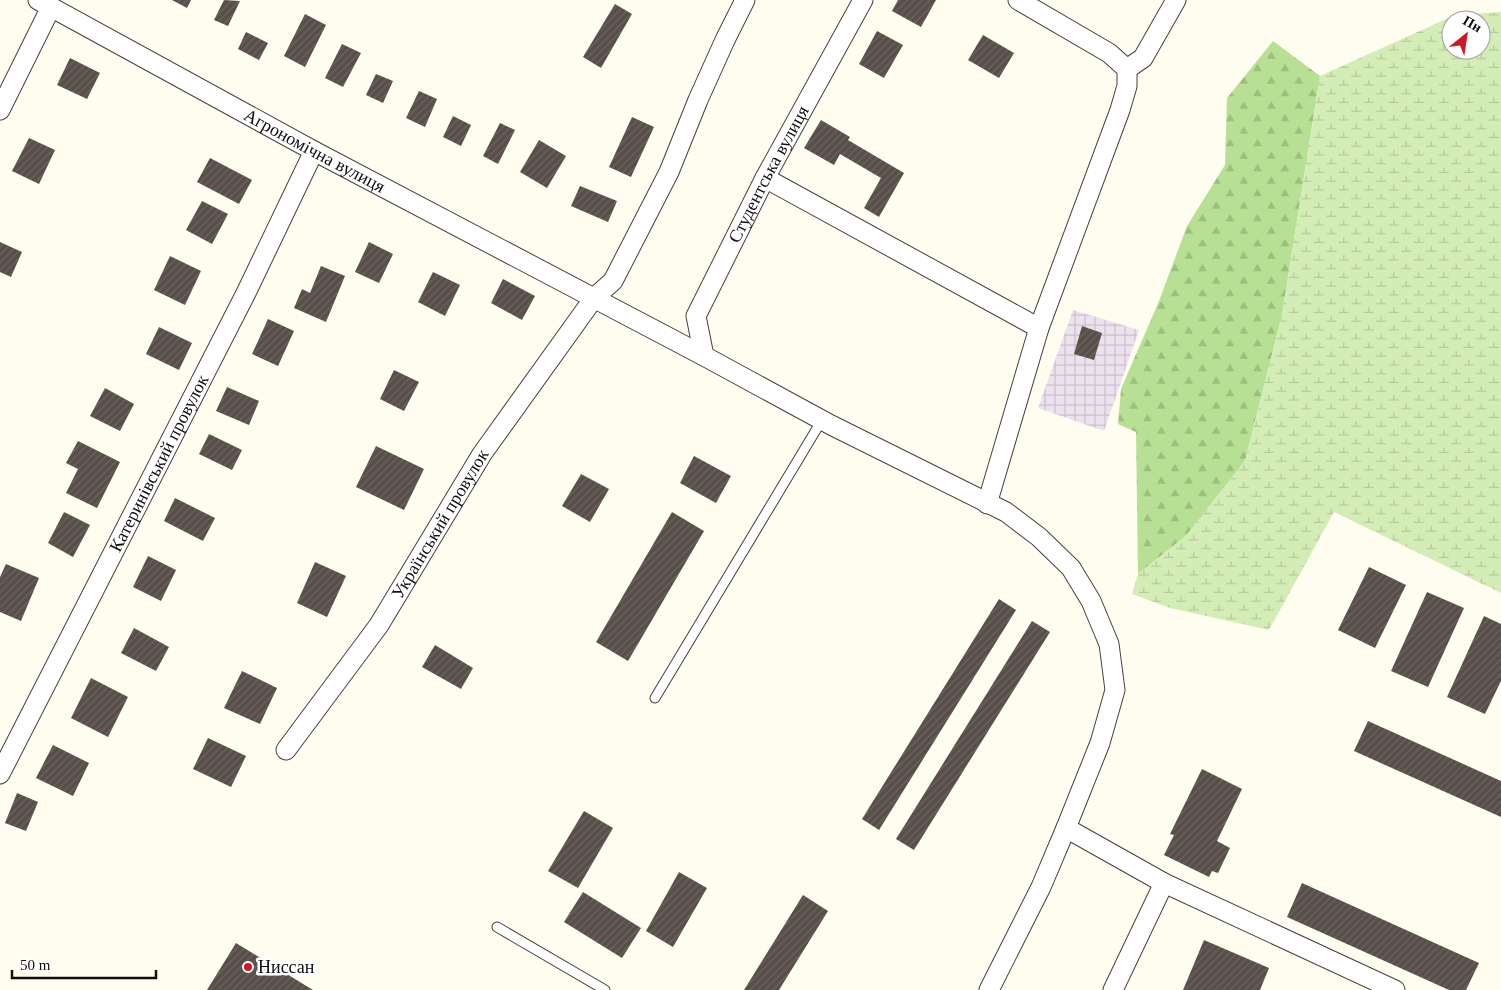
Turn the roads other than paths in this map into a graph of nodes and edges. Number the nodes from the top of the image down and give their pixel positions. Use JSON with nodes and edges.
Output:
{"nodes":[{"id":1,"x":745,"y":0,"type":"edge"},
{"id":2,"x":863,"y":0,"type":"edge"},
{"id":3,"x":1018,"y":0,"type":"edge"},
{"id":4,"x":1176,"y":0,"type":"edge"},
{"id":5,"x":44,"y":4,"type":"edge"},
{"id":6,"x":1127,"y":69,"type":"junction"},
{"id":7,"x":0,"y":110,"type":"edge"},
{"id":8,"x":314,"y":151,"type":"junction"},
{"id":9,"x":765,"y":178,"type":"junction"},
{"id":10,"x":594,"y":298,"type":"junction"},
{"id":11,"x":1039,"y":328,"type":"junction"},
{"id":12,"x":704,"y":356,"type":"junction"},
{"id":13,"x":822,"y":420,"type":"junction"},
{"id":14,"x":987,"y":504,"type":"junction"},
{"id":15,"x":655,"y":698,"type":"dead end"},
{"id":16,"x":286,"y":750,"type":"dead end"},
{"id":17,"x":0,"y":774,"type":"edge"},
{"id":18,"x":1066,"y":828,"type":"junction"},
{"id":19,"x":1164,"y":883,"type":"junction"},
{"id":20,"x":496,"y":927,"type":"dead end"},
{"id":21,"x":606,"y":990,"type":"edge"},
{"id":22,"x":989,"y":990,"type":"edge"},
{"id":23,"x":1113,"y":990,"type":"edge"},
{"id":24,"x":1395,"y":990,"type":"edge"}],
"edges":[{"from":1,"to":10,"type":"street","name":"Український провулок"},
{"from":2,"to":9,"type":"street","name":"Студентська вулиця"},
{"from":3,"to":6,"type":"street"},
{"from":4,"to":6,"type":"street"},
{"from":5,"to":7,"type":"street"},
{"from":5,"to":8,"type":"street","name":"Агрономічна вулиця"},
{"from":6,"to":11,"type":"street"},
{"from":8,"to":10,"type":"street","name":"Агрономічна вулиця"},
{"from":8,"to":17,"type":"street","name":"Катеринівський провулок"},
{"from":9,"to":11,"type":"street"},
{"from":9,"to":12,"type":"street","name":"Студентська вулиця"},
{"from":10,"to":12,"type":"street","name":"Агрономічна вулиця"},
{"from":10,"to":16,"type":"street","name":"Український провулок"},
{"from":11,"to":14,"type":"street"},
{"from":12,"to":13,"type":"street","name":"Агрономічна вулиця"},
{"from":13,"to":14,"type":"street","name":"Агрономічна вулиця"},
{"from":13,"to":15,"type":"lane"},
{"from":14,"to":18,"type":"street","name":"Агрономічна вулиця"},
{"from":18,"to":19,"type":"street"},
{"from":18,"to":22,"type":"street","name":"Агрономічна вулиця"},
{"from":19,"to":23,"type":"street"},
{"from":19,"to":24,"type":"street"},
{"from":20,"to":21,"type":"lane"}]}
